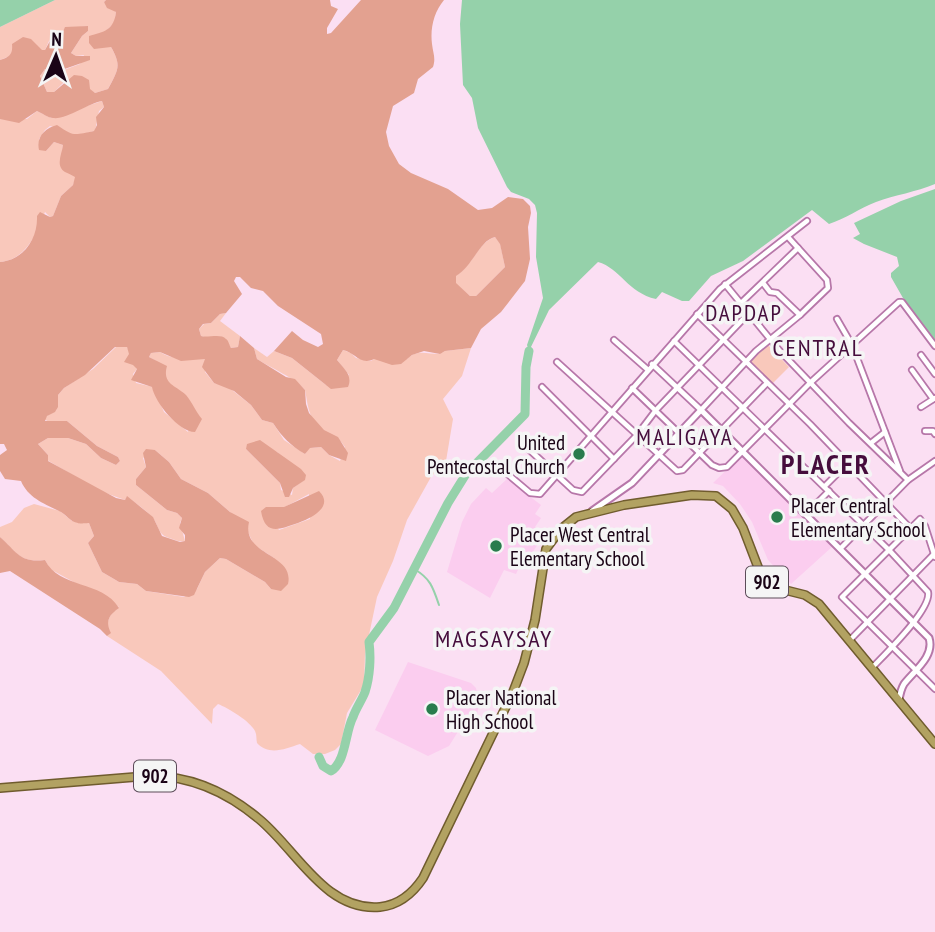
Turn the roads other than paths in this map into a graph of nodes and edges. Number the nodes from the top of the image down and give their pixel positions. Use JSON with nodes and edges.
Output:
{"nodes":[{"id":1,"x":807,"y":221,"type":"dead end"},
{"id":2,"x":788,"y":237,"type":"junction"},
{"id":3,"x":798,"y":248,"type":"junction"},
{"id":4,"x":763,"y":283,"type":"junction"},
{"id":5,"x":725,"y":284,"type":"junction"},
{"id":6,"x":741,"y":303,"type":"junction"},
{"id":7,"x":749,"y":313,"type":"junction"},
{"id":8,"x":697,"y":314,"type":"junction"},
{"id":9,"x":800,"y":315,"type":"junction"},
{"id":10,"x":837,"y":319,"type":"dead end"},
{"id":11,"x":771,"y":338,"type":"junction"},
{"id":12,"x":614,"y":340,"type":"dead end"},
{"id":13,"x":723,"y":340,"type":"junction"},
{"id":14,"x":674,"y":341,"type":"junction"},
{"id":15,"x":852,"y":345,"type":"junction"},
{"id":16,"x":935,"y":346,"type":"edge"},
{"id":17,"x":921,"y":355,"type":"dead end"},
{"id":18,"x":557,"y":362,"type":"dead end"},
{"id":19,"x":745,"y":363,"type":"junction"},
{"id":20,"x":700,"y":365,"type":"junction"},
{"id":21,"x":649,"y":366,"type":"junction"},
{"id":22,"x":912,"y":370,"type":"dead end"},
{"id":23,"x":935,"y":374,"type":"edge"},
{"id":24,"x":767,"y":383,"type":"junction"},
{"id":25,"x":810,"y":383,"type":"junction"},
{"id":26,"x":542,"y":387,"type":"dead end"},
{"id":27,"x":722,"y":387,"type":"junction"},
{"id":28,"x":632,"y":388,"type":"junction"},
{"id":29,"x":678,"y":388,"type":"junction"},
{"id":30,"x":934,"y":398,"type":"edge"},
{"id":31,"x":788,"y":405,"type":"junction"},
{"id":32,"x":921,"y":407,"type":"dead end"},
{"id":33,"x":745,"y":408,"type":"junction"},
{"id":34,"x":656,"y":410,"type":"junction"},
{"id":35,"x":701,"y":410,"type":"junction"},
{"id":36,"x":610,"y":412,"type":"junction"},
{"id":37,"x":766,"y":429,"type":"junction"},
{"id":38,"x":721,"y":430,"type":"junction"},
{"id":39,"x":925,"y":431,"type":"dead end"},
{"id":40,"x":885,"y":432,"type":"junction"},
{"id":41,"x":680,"y":433,"type":"junction"},
{"id":42,"x":935,"y":434,"type":"edge"},
{"id":43,"x":637,"y":435,"type":"junction"},
{"id":44,"x":590,"y":436,"type":"junction"},
{"id":45,"x":521,"y":442,"type":"dead end"},
{"id":46,"x":871,"y":443,"type":"junction"},
{"id":47,"x":743,"y":452,"type":"junction"},
{"id":48,"x":700,"y":453,"type":"junction"},
{"id":49,"x":660,"y":455,"type":"junction"},
{"id":50,"x":614,"y":459,"type":"junction"},
{"id":51,"x":935,"y":461,"type":"edge"},
{"id":52,"x":847,"y":464,"type":"junction"},
{"id":53,"x":498,"y":466,"type":"dead end"},
{"id":54,"x":901,"y":472,"type":"junction"},
{"id":55,"x":557,"y":474,"type":"junction"},
{"id":56,"x":908,"y":480,"type":"junction"},
{"id":57,"x":825,"y":486,"type":"junction"},
{"id":58,"x":829,"y":491,"type":"junction"},
{"id":59,"x":884,"y":503,"type":"junction"},
{"id":60,"x":592,"y":511,"type":"junction"},
{"id":61,"x":806,"y":514,"type":"junction"},
{"id":62,"x":863,"y":524,"type":"junction"},
{"id":63,"x":910,"y":528,"type":"junction"},
{"id":64,"x":840,"y":549,"type":"junction"},
{"id":65,"x":889,"y":550,"type":"junction"},
{"id":66,"x":934,"y":555,"type":"edge"},
{"id":67,"x":865,"y":574,"type":"junction"},
{"id":68,"x":913,"y":574,"type":"junction"},
{"id":69,"x":890,"y":598,"type":"junction"},
{"id":70,"x":868,"y":621,"type":"junction"},
{"id":71,"x":914,"y":621,"type":"junction"},
{"id":72,"x":849,"y":641,"type":"junction"},
{"id":73,"x":933,"y":643,"type":"edge"},
{"id":74,"x":892,"y":646,"type":"junction"},
{"id":75,"x":872,"y":668,"type":"junction"},
{"id":76,"x":917,"y":670,"type":"junction"},
{"id":77,"x":935,"y":689,"type":"edge"},
{"id":78,"x":899,"y":700,"type":"junction"},
{"id":79,"x":935,"y":744,"type":"edge"},
{"id":80,"x":0,"y":788,"type":"edge"}],
"edges":[{"from":1,"to":2,"type":"street"},
{"from":2,"to":3,"type":"street"},
{"from":2,"to":5,"type":"street"},
{"from":3,"to":4,"type":"street"},
{"from":3,"to":9,"type":"street"},
{"from":4,"to":6,"type":"street"},
{"from":4,"to":9,"type":"street"},
{"from":5,"to":6,"type":"street"},
{"from":5,"to":8,"type":"street"},
{"from":6,"to":7,"type":"street"},
{"from":7,"to":11,"type":"street"},
{"from":7,"to":13,"type":"street"},
{"from":8,"to":13,"type":"street"},
{"from":8,"to":14,"type":"street"},
{"from":9,"to":11,"type":"street"},
{"from":10,"to":15,"type":"street"},
{"from":11,"to":19,"type":"street"},
{"from":11,"to":25,"type":"street"},
{"from":12,"to":21,"type":"street"},
{"from":13,"to":19,"type":"street"},
{"from":13,"to":20,"type":"street"},
{"from":14,"to":20,"type":"street"},
{"from":14,"to":21,"type":"street"},
{"from":15,"to":16,"type":"street"},
{"from":15,"to":25,"type":"street"},
{"from":15,"to":40,"type":"street"},
{"from":17,"to":23,"type":"street"},
{"from":18,"to":36,"type":"street"},
{"from":19,"to":24,"type":"street"},
{"from":19,"to":27,"type":"street"},
{"from":20,"to":27,"type":"street"},
{"from":20,"to":29,"type":"street"},
{"from":21,"to":28,"type":"street"},
{"from":21,"to":29,"type":"street"},
{"from":22,"to":30,"type":"street"},
{"from":24,"to":31,"type":"street"},
{"from":24,"to":33,"type":"street"},
{"from":25,"to":31,"type":"street"},
{"from":25,"to":46,"type":"street"},
{"from":26,"to":44,"type":"street"},
{"from":27,"to":33,"type":"street"},
{"from":27,"to":35,"type":"street"},
{"from":28,"to":34,"type":"street"},
{"from":28,"to":36,"type":"street"},
{"from":29,"to":34,"type":"street"},
{"from":29,"to":35,"type":"street"},
{"from":30,"to":32,"type":"street"},
{"from":31,"to":37,"type":"street"},
{"from":31,"to":52,"type":"street"},
{"from":33,"to":37,"type":"street"},
{"from":33,"to":38,"type":"street"},
{"from":34,"to":41,"type":"street"},
{"from":34,"to":43,"type":"street"},
{"from":35,"to":38,"type":"street"},
{"from":35,"to":41,"type":"street"},
{"from":36,"to":43,"type":"street"},
{"from":36,"to":44,"type":"street"},
{"from":37,"to":47,"type":"street"},
{"from":37,"to":57,"type":"street"},
{"from":38,"to":47,"type":"street"},
{"from":38,"to":48,"type":"street"},
{"from":39,"to":42,"type":"street"},
{"from":40,"to":46,"type":"street"},
{"from":40,"to":54,"type":"street"},
{"from":41,"to":48,"type":"street"},
{"from":41,"to":49,"type":"street"},
{"from":43,"to":49,"type":"street"},
{"from":43,"to":50,"type":"street"},
{"from":44,"to":50,"type":"street"},
{"from":44,"to":55,"type":"street"},
{"from":45,"to":55,"type":"street"},
{"from":46,"to":54,"type":"street"},
{"from":47,"to":48,"type":"street"},
{"from":47,"to":61,"type":"street"},
{"from":48,"to":49,"type":"street"},
{"from":49,"to":60,"type":"street"},
{"from":50,"to":55,"type":"street"},
{"from":51,"to":56,"type":"street"},
{"from":52,"to":57,"type":"street"},
{"from":52,"to":59,"type":"street"},
{"from":53,"to":55,"type":"street"},
{"from":54,"to":56,"type":"street"},
{"from":56,"to":59,"type":"street"},
{"from":57,"to":58,"type":"street"},
{"from":58,"to":61,"type":"street"},
{"from":58,"to":62,"type":"street"},
{"from":59,"to":62,"type":"street"},
{"from":59,"to":63,"type":"street"},
{"from":60,"to":72,"type":"highway","number":"902"},
{"from":60,"to":80,"type":"highway","number":"902"},
{"from":61,"to":64,"type":"street"},
{"from":62,"to":64,"type":"street"},
{"from":62,"to":65,"type":"street"},
{"from":63,"to":65,"type":"street"},
{"from":63,"to":66,"type":"street"},
{"from":64,"to":67,"type":"street"},
{"from":65,"to":67,"type":"street"},
{"from":65,"to":68,"type":"street"},
{"from":66,"to":68,"type":"street"},
{"from":67,"to":69,"type":"street"},
{"from":67,"to":70,"type":"street"},
{"from":68,"to":69,"type":"street"},
{"from":68,"to":71,"type":"street"},
{"from":69,"to":70,"type":"street"},
{"from":69,"to":71,"type":"street"},
{"from":70,"to":72,"type":"street"},
{"from":70,"to":74,"type":"street"},
{"from":71,"to":73,"type":"street"},
{"from":71,"to":74,"type":"street"},
{"from":72,"to":75,"type":"highway","number":"902"},
{"from":73,"to":76,"type":"street"},
{"from":74,"to":75,"type":"street"},
{"from":74,"to":76,"type":"street"},
{"from":75,"to":78,"type":"highway","number":"902"},
{"from":76,"to":77,"type":"street"},
{"from":76,"to":78,"type":"street"},
{"from":78,"to":79,"type":"highway","number":"902"}]}
